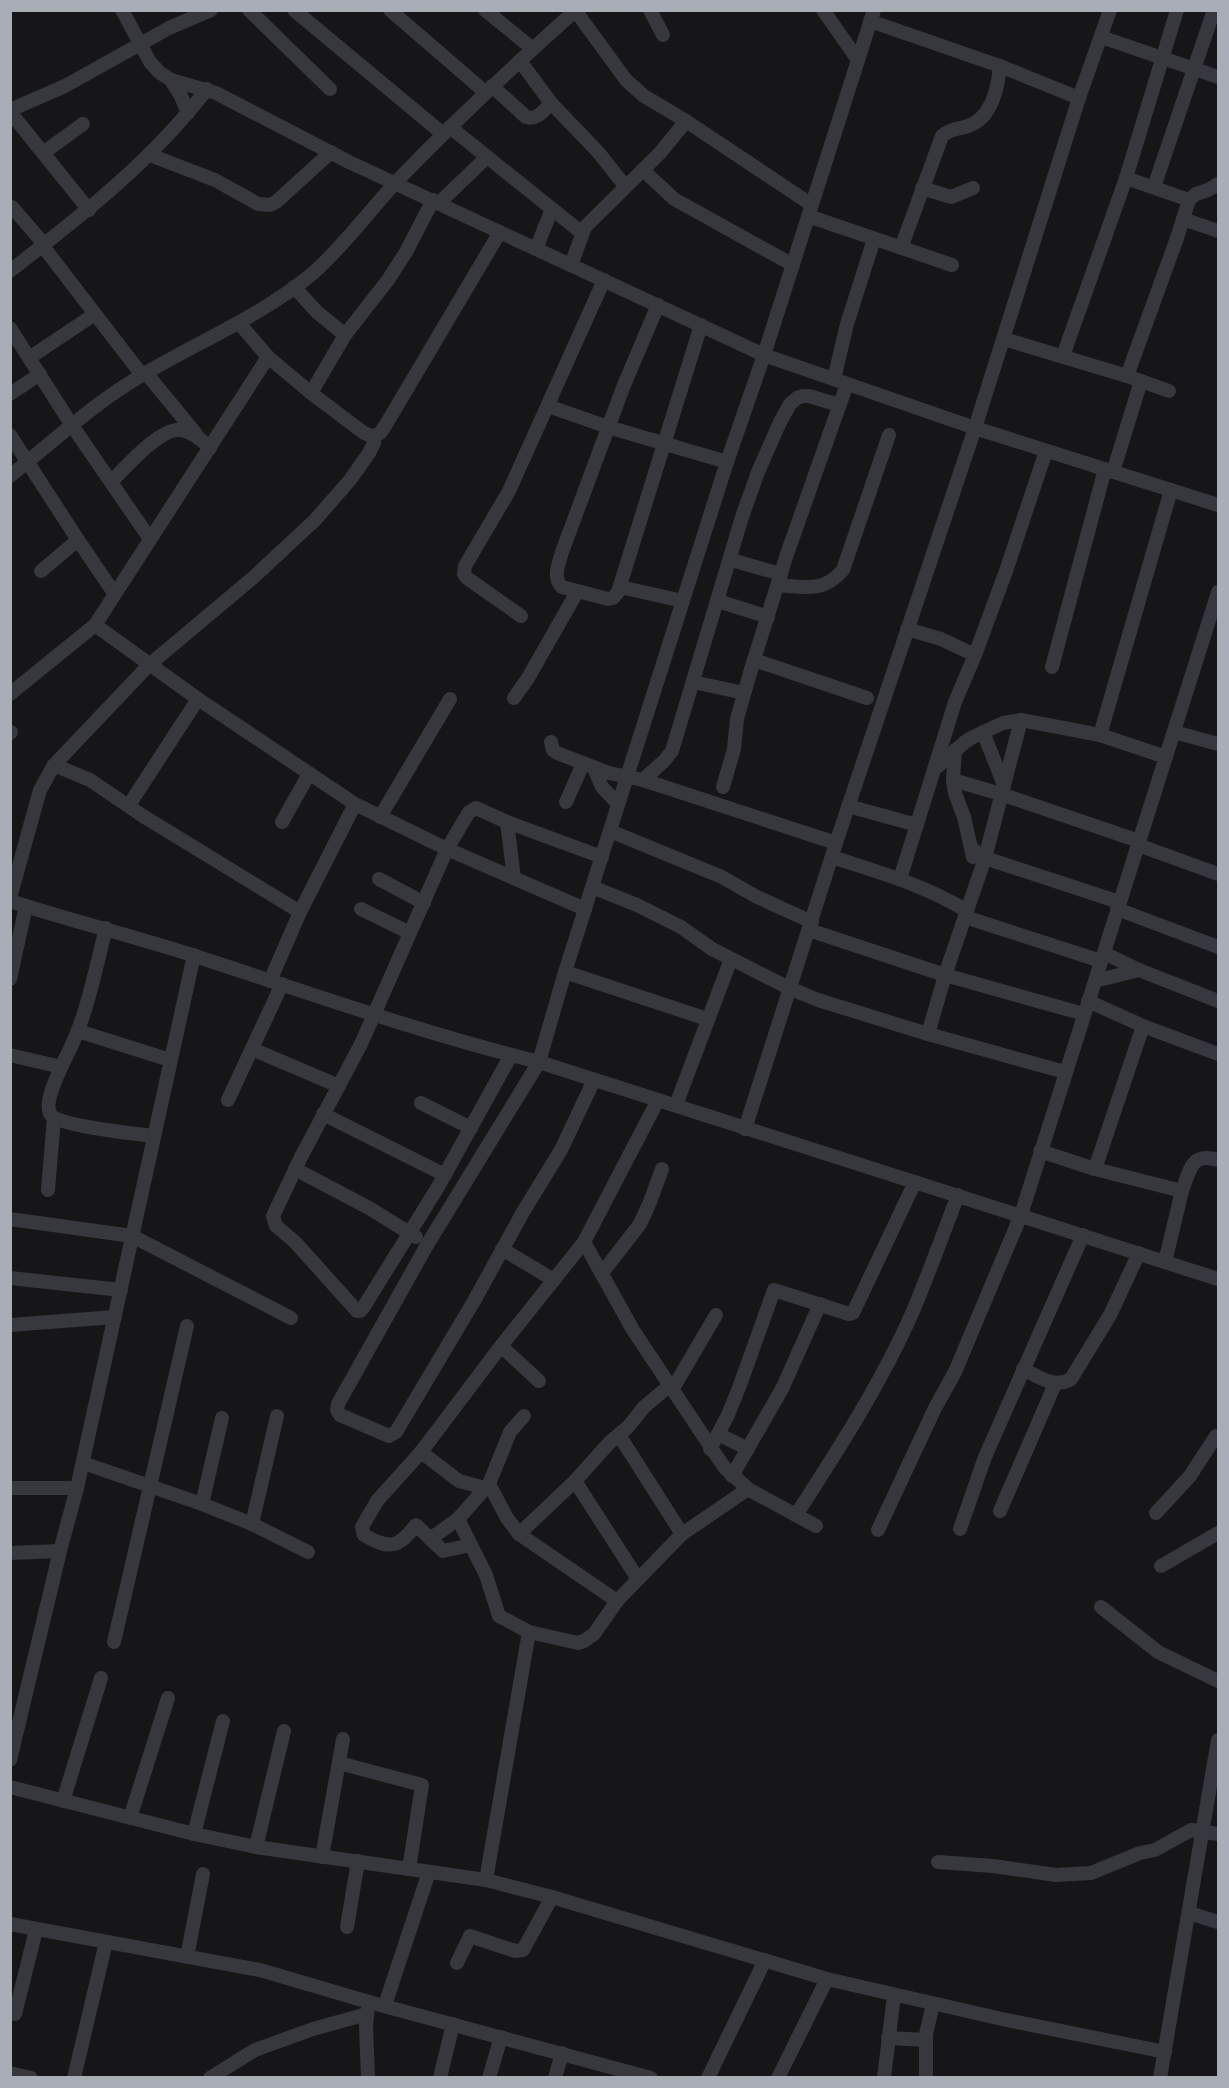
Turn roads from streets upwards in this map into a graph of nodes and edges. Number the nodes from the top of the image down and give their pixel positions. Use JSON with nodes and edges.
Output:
{"nodes":[{"id":1,"x":122,"y":10,"type":"edge"},
{"id":2,"x":211,"y":10,"type":"edge"},
{"id":3,"x":249,"y":10,"type":"edge"},
{"id":4,"x":294,"y":10,"type":"edge"},
{"id":5,"x":390,"y":10,"type":"edge"},
{"id":6,"x":485,"y":10,"type":"edge"},
{"id":7,"x":650,"y":10,"type":"edge"},
{"id":8,"x":823,"y":10,"type":"edge"},
{"id":9,"x":1110,"y":10,"type":"edge"},
{"id":10,"x":1177,"y":10,"type":"edge"},
{"id":11,"x":1214,"y":10,"type":"edge"},
{"id":12,"x":575,"y":11,"type":"edge"},
{"id":13,"x":872,"y":16,"type":"edge"},
{"id":14,"x":663,"y":35,"type":"dead end"},
{"id":15,"x":1101,"y":37,"type":"junction"},
{"id":16,"x":140,"y":45,"type":"junction"},
{"id":17,"x":533,"y":49,"type":"junction"},
{"id":18,"x":1162,"y":58,"type":"junction"},
{"id":19,"x":858,"y":60,"type":"junction"},
{"id":20,"x":520,"y":61,"type":"junction"},
{"id":21,"x":1000,"y":66,"type":"junction"},
{"id":22,"x":1194,"y":70,"type":"junction"},
{"id":23,"x":1218,"y":77,"type":"edge"},
{"id":24,"x":171,"y":80,"type":"junction"},
{"id":25,"x":207,"y":89,"type":"junction"},
{"id":26,"x":330,"y":89,"type":"dead end"},
{"id":27,"x":488,"y":89,"type":"junction"},
{"id":28,"x":1079,"y":98,"type":"junction"},
{"id":29,"x":551,"y":103,"type":"junction"},
{"id":30,"x":10,"y":111,"type":"edge"},
{"id":31,"x":188,"y":113,"type":"junction"},
{"id":32,"x":686,"y":121,"type":"junction"},
{"id":33,"x":83,"y":124,"type":"dead end"},
{"id":34,"x":446,"y":131,"type":"junction"},
{"id":35,"x":331,"y":152,"type":"junction"},
{"id":36,"x":43,"y":153,"type":"junction"},
{"id":37,"x":150,"y":155,"type":"junction"},
{"id":38,"x":487,"y":157,"type":"junction"},
{"id":39,"x":643,"y":170,"type":"junction"},
{"id":40,"x":1126,"y":178,"type":"junction"},
{"id":41,"x":396,"y":182,"type":"junction"},
{"id":42,"x":1218,"y":184,"type":"edge"},
{"id":43,"x":625,"y":186,"type":"junction"},
{"id":44,"x":1154,"y":187,"type":"junction"},
{"id":45,"x":922,"y":188,"type":"junction"},
{"id":46,"x":973,"y":188,"type":"dead end"},
{"id":47,"x":1189,"y":200,"type":"junction"},
{"id":48,"x":436,"y":202,"type":"junction"},
{"id":49,"x":12,"y":207,"type":"edge"},
{"id":50,"x":552,"y":209,"type":"junction"},
{"id":51,"x":89,"y":210,"type":"junction"},
{"id":52,"x":810,"y":211,"type":"junction"},
{"id":53,"x":1183,"y":219,"type":"junction"},
{"id":54,"x":1218,"y":231,"type":"edge"},
{"id":55,"x":500,"y":232,"type":"junction"},
{"id":56,"x":582,"y":233,"type":"junction"},
{"id":57,"x":874,"y":238,"type":"junction"},
{"id":58,"x":43,"y":245,"type":"junction"},
{"id":59,"x":901,"y":248,"type":"junction"},
{"id":60,"x":536,"y":249,"type":"junction"},
{"id":61,"x":571,"y":265,"type":"junction"},
{"id":62,"x":793,"y":265,"type":"junction"},
{"id":63,"x":952,"y":265,"type":"dead end"},
{"id":64,"x":10,"y":272,"type":"edge"},
{"id":65,"x":604,"y":280,"type":"junction"},
{"id":66,"x":294,"y":287,"type":"junction"},
{"id":67,"x":658,"y":305,"type":"junction"},
{"id":68,"x":95,"y":314,"type":"junction"},
{"id":69,"x":238,"y":324,"type":"junction"},
{"id":70,"x":701,"y":326,"type":"junction"},
{"id":71,"x":10,"y":328,"type":"edge"},
{"id":72,"x":345,"y":336,"type":"junction"},
{"id":73,"x":1004,"y":339,"type":"junction"},
{"id":74,"x":764,"y":355,"type":"junction"},
{"id":75,"x":1063,"y":356,"type":"junction"},
{"id":76,"x":268,"y":357,"type":"junction"},
{"id":77,"x":29,"y":358,"type":"junction"},
{"id":78,"x":40,"y":374,"type":"junction"},
{"id":79,"x":144,"y":374,"type":"junction"},
{"id":80,"x":1134,"y":378,"type":"junction"},
{"id":81,"x":834,"y":379,"type":"junction"},
{"id":82,"x":848,"y":384,"type":"junction"},
{"id":83,"x":1169,"y":391,"type":"dead end"},
{"id":84,"x":311,"y":393,"type":"junction"},
{"id":85,"x":10,"y":394,"type":"edge"},
{"id":86,"x":839,"y":405,"type":"junction"},
{"id":87,"x":548,"y":406,"type":"junction"},
{"id":88,"x":71,"y":424,"type":"junction"},
{"id":89,"x":609,"y":427,"type":"junction"},
{"id":90,"x":975,"y":428,"type":"junction"},
{"id":91,"x":10,"y":435,"type":"edge"},
{"id":92,"x":889,"y":435,"type":"dead end"},
{"id":93,"x":374,"y":437,"type":"junction"},
{"id":94,"x":204,"y":443,"type":"junction"},
{"id":95,"x":664,"y":444,"type":"junction"},
{"id":96,"x":1046,"y":451,"type":"junction"},
{"id":97,"x":727,"y":462,"type":"junction"},
{"id":98,"x":27,"y":463,"type":"junction"},
{"id":99,"x":1109,"y":470,"type":"junction"},
{"id":100,"x":10,"y":476,"type":"edge"},
{"id":101,"x":111,"y":482,"type":"junction"},
{"id":102,"x":1171,"y":490,"type":"junction"},
{"id":103,"x":1218,"y":505,"type":"edge"},
{"id":104,"x":150,"y":539,"type":"junction"},
{"id":105,"x":78,"y":540,"type":"junction"},
{"id":106,"x":731,"y":560,"type":"junction"},
{"id":107,"x":41,"y":571,"type":"dead end"},
{"id":108,"x":779,"y":580,"type":"junction"},
{"id":109,"x":620,"y":587,"type":"junction"},
{"id":110,"x":577,"y":592,"type":"junction"},
{"id":111,"x":1218,"y":592,"type":"edge"},
{"id":112,"x":114,"y":593,"type":"junction"},
{"id":113,"x":683,"y":601,"type":"junction"},
{"id":114,"x":718,"y":601,"type":"junction"},
{"id":115,"x":521,"y":616,"type":"dead end"},
{"id":116,"x":768,"y":616,"type":"junction"},
{"id":117,"x":95,"y":625,"type":"junction"},
{"id":118,"x":907,"y":629,"type":"junction"},
{"id":119,"x":975,"y":655,"type":"junction"},
{"id":120,"x":754,"y":660,"type":"junction"},
{"id":121,"x":149,"y":664,"type":"junction"},
{"id":122,"x":1052,"y":667,"type":"dead end"},
{"id":123,"x":693,"y":682,"type":"junction"},
{"id":124,"x":744,"y":693,"type":"junction"},
{"id":125,"x":10,"y":694,"type":"edge"},
{"id":126,"x":514,"y":698,"type":"dead end"},
{"id":127,"x":867,"y":698,"type":"dead end"},
{"id":128,"x":198,"y":699,"type":"junction"},
{"id":129,"x":450,"y":699,"type":"dead end"},
{"id":130,"x":1021,"y":720,"type":"junction"},
{"id":131,"x":984,"y":732,"type":"junction"},
{"id":132,"x":1174,"y":732,"type":"junction"},
{"id":133,"x":1100,"y":735,"type":"junction"},
{"id":134,"x":551,"y":742,"type":"dead end"},
{"id":135,"x":1218,"y":744,"type":"edge"},
{"id":136,"x":955,"y":750,"type":"junction"},
{"id":137,"x":1166,"y":758,"type":"junction"},
{"id":138,"x":54,"y":765,"type":"junction"},
{"id":139,"x":589,"y":766,"type":"junction"},
{"id":140,"x":936,"y":768,"type":"junction"},
{"id":141,"x":309,"y":774,"type":"junction"},
{"id":142,"x":627,"y":777,"type":"junction"},
{"id":143,"x":642,"y":780,"type":"junction"},
{"id":144,"x":953,"y":780,"type":"junction"},
{"id":145,"x":723,"y":787,"type":"dead end"},
{"id":146,"x":1003,"y":790,"type":"junction"},
{"id":147,"x":566,"y":802,"type":"dead end"},
{"id":148,"x":355,"y":804,"type":"junction"},
{"id":149,"x":618,"y":804,"type":"junction"},
{"id":150,"x":129,"y":805,"type":"junction"},
{"id":151,"x":848,"y":806,"type":"junction"},
{"id":152,"x":380,"y":817,"type":"junction"},
{"id":153,"x":282,"y":822,"type":"dead end"},
{"id":154,"x":507,"y":822,"type":"junction"},
{"id":155,"x":917,"y":825,"type":"junction"},
{"id":156,"x":529,"y":830,"type":"junction"},
{"id":157,"x":610,"y":831,"type":"junction"},
{"id":158,"x":836,"y":843,"type":"junction"},
{"id":159,"x":1139,"y":843,"type":"junction"},
{"id":160,"x":510,"y":845,"type":"junction"},
{"id":161,"x":447,"y":849,"type":"junction"},
{"id":162,"x":972,"y":849,"type":"junction"},
{"id":163,"x":602,"y":857,"type":"junction"},
{"id":164,"x":831,"y":857,"type":"junction"},
{"id":165,"x":985,"y":858,"type":"junction"},
{"id":166,"x":1217,"y":868,"type":"edge"},
{"id":167,"x":514,"y":878,"type":"junction"},
{"id":168,"x":379,"y":879,"type":"dead end"},
{"id":169,"x":900,"y":879,"type":"junction"},
{"id":170,"x":978,"y":882,"type":"junction"},
{"id":171,"x":592,"y":887,"type":"junction"},
{"id":172,"x":10,"y":900,"type":"edge"},
{"id":173,"x":424,"y":903,"type":"junction"},
{"id":174,"x":26,"y":906,"type":"junction"},
{"id":175,"x":1118,"y":906,"type":"junction"},
{"id":176,"x":361,"y":909,"type":"dead end"},
{"id":177,"x":585,"y":909,"type":"junction"},
{"id":178,"x":300,"y":912,"type":"junction"},
{"id":179,"x":966,"y":914,"type":"junction"},
{"id":180,"x":810,"y":926,"type":"junction"},
{"id":181,"x":106,"y":928,"type":"junction"},
{"id":182,"x":410,"y":933,"type":"junction"},
{"id":183,"x":1218,"y":947,"type":"edge"},
{"id":184,"x":194,"y":956,"type":"junction"},
{"id":185,"x":1102,"y":957,"type":"junction"},
{"id":186,"x":731,"y":958,"type":"junction"},
{"id":187,"x":1139,"y":970,"type":"junction"},
{"id":188,"x":565,"y":972,"type":"junction"},
{"id":189,"x":945,"y":975,"type":"junction"},
{"id":190,"x":10,"y":979,"type":"edge"},
{"id":191,"x":1095,"y":981,"type":"junction"},
{"id":192,"x":276,"y":983,"type":"junction"},
{"id":193,"x":789,"y":988,"type":"junction"},
{"id":194,"x":1218,"y":1001,"type":"edge"},
{"id":195,"x":1086,"y":1007,"type":"junction"},
{"id":196,"x":374,"y":1015,"type":"junction"},
{"id":197,"x":707,"y":1018,"type":"junction"},
{"id":198,"x":1143,"y":1026,"type":"junction"},
{"id":199,"x":78,"y":1031,"type":"junction"},
{"id":200,"x":928,"y":1034,"type":"junction"},
{"id":201,"x":252,"y":1049,"type":"junction"},
{"id":202,"x":1218,"y":1054,"type":"edge"},
{"id":203,"x":10,"y":1055,"type":"edge"},
{"id":204,"x":511,"y":1055,"type":"junction"},
{"id":205,"x":171,"y":1060,"type":"junction"},
{"id":206,"x":539,"y":1062,"type":"junction"},
{"id":207,"x":61,"y":1068,"type":"junction"},
{"id":208,"x":1065,"y":1072,"type":"junction"},
{"id":209,"x":594,"y":1080,"type":"junction"},
{"id":210,"x":339,"y":1086,"type":"junction"},
{"id":211,"x":228,"y":1100,"type":"dead end"},
{"id":212,"x":658,"y":1100,"type":"junction"},
{"id":213,"x":421,"y":1103,"type":"dead end"},
{"id":214,"x":676,"y":1105,"type":"junction"},
{"id":215,"x":323,"y":1114,"type":"junction"},
{"id":216,"x":54,"y":1118,"type":"junction"},
{"id":217,"x":471,"y":1128,"type":"junction"},
{"id":218,"x":745,"y":1129,"type":"junction"},
{"id":219,"x":154,"y":1136,"type":"junction"},
{"id":220,"x":1040,"y":1151,"type":"junction"},
{"id":221,"x":1218,"y":1160,"type":"edge"},
{"id":222,"x":295,"y":1169,"type":"junction"},
{"id":223,"x":662,"y":1169,"type":"dead end"},
{"id":224,"x":1095,"y":1169,"type":"junction"},
{"id":225,"x":441,"y":1181,"type":"junction"},
{"id":226,"x":915,"y":1182,"type":"junction"},
{"id":227,"x":48,"y":1190,"type":"dead end"},
{"id":228,"x":1182,"y":1191,"type":"junction"},
{"id":229,"x":457,"y":1195,"type":"junction"},
{"id":230,"x":958,"y":1195,"type":"junction"},
{"id":231,"x":1021,"y":1215,"type":"junction"},
{"id":232,"x":10,"y":1219,"type":"edge"},
{"id":233,"x":410,"y":1234,"type":"junction"},
{"id":234,"x":1083,"y":1235,"type":"junction"},
{"id":235,"x":132,"y":1236,"type":"junction"},
{"id":236,"x":584,"y":1242,"type":"junction"},
{"id":237,"x":427,"y":1245,"type":"junction"},
{"id":238,"x":502,"y":1249,"type":"junction"},
{"id":239,"x":1139,"y":1253,"type":"junction"},
{"id":240,"x":1165,"y":1262,"type":"junction"},
{"id":241,"x":602,"y":1273,"type":"junction"},
{"id":242,"x":10,"y":1278,"type":"edge"},
{"id":243,"x":1218,"y":1279,"type":"edge"},
{"id":244,"x":554,"y":1280,"type":"junction"},
{"id":245,"x":121,"y":1290,"type":"junction"},
{"id":246,"x":820,"y":1304,"type":"junction"},
{"id":247,"x":716,"y":1315,"type":"dead end"},
{"id":248,"x":115,"y":1317,"type":"junction"},
{"id":249,"x":291,"y":1318,"type":"dead end"},
{"id":250,"x":10,"y":1325,"type":"edge"},
{"id":251,"x":187,"y":1326,"type":"dead end"},
{"id":252,"x":501,"y":1346,"type":"junction"},
{"id":253,"x":1023,"y":1370,"type":"junction"},
{"id":254,"x":539,"y":1381,"type":"dead end"},
{"id":255,"x":1055,"y":1384,"type":"junction"},
{"id":256,"x":670,"y":1388,"type":"junction"},
{"id":257,"x":277,"y":1416,"type":"dead end"},
{"id":258,"x":524,"y":1416,"type":"dead end"},
{"id":259,"x":222,"y":1418,"type":"dead end"},
{"id":260,"x":718,"y":1434,"type":"junction"},
{"id":261,"x":619,"y":1435,"type":"junction"},
{"id":262,"x":1218,"y":1437,"type":"edge"},
{"id":263,"x":710,"y":1449,"type":"junction"},
{"id":264,"x":748,"y":1449,"type":"junction"},
{"id":265,"x":421,"y":1452,"type":"junction"},
{"id":266,"x":83,"y":1463,"type":"junction"},
{"id":267,"x":732,"y":1476,"type":"junction"},
{"id":268,"x":575,"y":1481,"type":"junction"},
{"id":269,"x":149,"y":1486,"type":"junction"},
{"id":270,"x":487,"y":1486,"type":"junction"},
{"id":271,"x":10,"y":1488,"type":"edge"},
{"id":272,"x":77,"y":1488,"type":"junction"},
{"id":273,"x":748,"y":1489,"type":"junction"},
{"id":274,"x":202,"y":1504,"type":"junction"},
{"id":275,"x":1000,"y":1511,"type":"dead end"},
{"id":276,"x":1156,"y":1513,"type":"dead end"},
{"id":277,"x":796,"y":1515,"type":"junction"},
{"id":278,"x":458,"y":1519,"type":"junction"},
{"id":279,"x":252,"y":1524,"type":"junction"},
{"id":280,"x":816,"y":1526,"type":"dead end"},
{"id":281,"x":960,"y":1529,"type":"dead end"},
{"id":282,"x":878,"y":1530,"type":"dead end"},
{"id":283,"x":1218,"y":1533,"type":"edge"},
{"id":284,"x":519,"y":1534,"type":"junction"},
{"id":285,"x":682,"y":1534,"type":"junction"},
{"id":286,"x":430,"y":1539,"type":"junction"},
{"id":287,"x":471,"y":1545,"type":"junction"},
{"id":288,"x":60,"y":1551,"type":"junction"},
{"id":289,"x":308,"y":1552,"type":"dead end"},
{"id":290,"x":10,"y":1553,"type":"edge"},
{"id":291,"x":1161,"y":1566,"type":"dead end"},
{"id":292,"x":638,"y":1579,"type":"junction"},
{"id":293,"x":617,"y":1601,"type":"junction"},
{"id":294,"x":1101,"y":1607,"type":"dead end"},
{"id":295,"x":529,"y":1632,"type":"junction"},
{"id":296,"x":114,"y":1642,"type":"dead end"},
{"id":297,"x":101,"y":1678,"type":"dead end"},
{"id":298,"x":1218,"y":1681,"type":"edge"},
{"id":299,"x":168,"y":1698,"type":"dead end"},
{"id":300,"x":223,"y":1721,"type":"dead end"},
{"id":301,"x":284,"y":1731,"type":"dead end"},
{"id":302,"x":343,"y":1739,"type":"dead end"},
{"id":303,"x":1218,"y":1740,"type":"edge"},
{"id":304,"x":10,"y":1760,"type":"edge"},
{"id":305,"x":339,"y":1763,"type":"junction"},
{"id":306,"x":1217,"y":1765,"type":"edge"},
{"id":307,"x":10,"y":1787,"type":"edge"},
{"id":308,"x":63,"y":1801,"type":"junction"},
{"id":309,"x":130,"y":1818,"type":"junction"},
{"id":310,"x":1203,"y":1831,"type":"junction"},
{"id":311,"x":194,"y":1834,"type":"junction"},
{"id":312,"x":1218,"y":1834,"type":"edge"},
{"id":313,"x":256,"y":1847,"type":"junction"},
{"id":314,"x":322,"y":1857,"type":"junction"},
{"id":315,"x":358,"y":1862,"type":"junction"},
{"id":316,"x":938,"y":1862,"type":"dead end"},
{"id":317,"x":409,"y":1869,"type":"junction"},
{"id":318,"x":429,"y":1872,"type":"junction"},
{"id":319,"x":203,"y":1874,"type":"dead end"},
{"id":320,"x":486,"y":1880,"type":"junction"},
{"id":321,"x":552,"y":1897,"type":"junction"},
{"id":322,"x":1189,"y":1913,"type":"junction"},
{"id":323,"x":1218,"y":1922,"type":"edge"},
{"id":324,"x":10,"y":1924,"type":"edge"},
{"id":325,"x":347,"y":1927,"type":"dead end"},
{"id":326,"x":36,"y":1930,"type":"junction"},
{"id":327,"x":106,"y":1942,"type":"junction"},
{"id":328,"x":187,"y":1957,"type":"junction"},
{"id":329,"x":765,"y":1960,"type":"junction"},
{"id":330,"x":458,"y":1963,"type":"dead end"},
{"id":331,"x":827,"y":1979,"type":"junction"},
{"id":332,"x":894,"y":1995,"type":"junction"},
{"id":333,"x":933,"y":2004,"type":"junction"},
{"id":334,"x":385,"y":2005,"type":"junction"},
{"id":335,"x":368,"y":2008,"type":"junction"},
{"id":336,"x":15,"y":2014,"type":"dead end"},
{"id":337,"x":453,"y":2024,"type":"junction"},
{"id":338,"x":501,"y":2037,"type":"junction"},
{"id":339,"x":888,"y":2038,"type":"junction"},
{"id":340,"x":926,"y":2040,"type":"junction"},
{"id":341,"x":1165,"y":2052,"type":"junction"},
{"id":342,"x":562,"y":2054,"type":"junction"},
{"id":343,"x":10,"y":2073,"type":"edge"},
{"id":344,"x":31,"y":2078,"type":"edge"},
{"id":345,"x":74,"y":2078,"type":"edge"},
{"id":346,"x":210,"y":2078,"type":"edge"},
{"id":347,"x":368,"y":2078,"type":"edge"},
{"id":348,"x":440,"y":2078,"type":"edge"},
{"id":349,"x":489,"y":2078,"type":"edge"},
{"id":350,"x":555,"y":2078,"type":"edge"},
{"id":351,"x":651,"y":2078,"type":"edge"},
{"id":352,"x":708,"y":2078,"type":"edge"},
{"id":353,"x":778,"y":2078,"type":"edge"},
{"id":354,"x":884,"y":2078,"type":"edge"},
{"id":355,"x":926,"y":2078,"type":"edge"},
{"id":356,"x":1160,"y":2078,"type":"edge"}],
"edges":[{"from":1,"to":16,"type":"street"},
{"from":2,"to":16,"type":"street"},
{"from":3,"to":26,"type":"street"},
{"from":4,"to":34,"type":"street"},
{"from":5,"to":27,"type":"street"},
{"from":6,"to":17,"type":"street"},
{"from":7,"to":14,"type":"street"},
{"from":8,"to":19,"type":"street"},
{"from":9,"to":15,"type":"street"},
{"from":10,"to":18,"type":"street"},
{"from":11,"to":22,"type":"street"},
{"from":12,"to":17,"type":"street"},
{"from":12,"to":32,"type":"street"},
{"from":13,"to":19,"type":"street"},
{"from":13,"to":21,"type":"street"},
{"from":15,"to":18,"type":"street"},
{"from":15,"to":28,"type":"street"},
{"from":16,"to":24,"type":"street"},
{"from":16,"to":30,"type":"street"},
{"from":17,"to":20,"type":"street"},
{"from":18,"to":22,"type":"street"},
{"from":18,"to":40,"type":"street"},
{"from":19,"to":52,"type":"street"},
{"from":20,"to":27,"type":"street"},
{"from":20,"to":29,"type":"street"},
{"from":21,"to":28,"type":"street"},
{"from":21,"to":45,"type":"street"},
{"from":22,"to":23,"type":"street"},
{"from":22,"to":44,"type":"street"},
{"from":24,"to":25,"type":"street"},
{"from":24,"to":31,"type":"street"},
{"from":25,"to":31,"type":"street"},
{"from":25,"to":35,"type":"street"},
{"from":27,"to":29,"type":"street"},
{"from":27,"to":34,"type":"street"},
{"from":28,"to":73,"type":"street"},
{"from":29,"to":43,"type":"street"},
{"from":30,"to":36,"type":"street"},
{"from":31,"to":37,"type":"street"},
{"from":32,"to":39,"type":"street"},
{"from":32,"to":52,"type":"street"},
{"from":33,"to":36,"type":"street"},
{"from":34,"to":38,"type":"street"},
{"from":34,"to":41,"type":"street"},
{"from":35,"to":37,"type":"street"},
{"from":35,"to":41,"type":"street"},
{"from":36,"to":51,"type":"street"},
{"from":37,"to":51,"type":"street"},
{"from":38,"to":48,"type":"street"},
{"from":38,"to":50,"type":"street"},
{"from":39,"to":43,"type":"street"},
{"from":39,"to":62,"type":"street"},
{"from":40,"to":44,"type":"street"},
{"from":40,"to":75,"type":"street"},
{"from":41,"to":48,"type":"street"},
{"from":41,"to":66,"type":"street"},
{"from":42,"to":47,"type":"street"},
{"from":43,"to":56,"type":"street"},
{"from":44,"to":47,"type":"street"},
{"from":45,"to":46,"type":"street"},
{"from":45,"to":59,"type":"street"},
{"from":47,"to":53,"type":"street"},
{"from":48,"to":55,"type":"street"},
{"from":48,"to":72,"type":"street"},
{"from":49,"to":58,"type":"street"},
{"from":50,"to":56,"type":"street"},
{"from":50,"to":60,"type":"street"},
{"from":51,"to":58,"type":"street"},
{"from":52,"to":57,"type":"street"},
{"from":52,"to":62,"type":"street"},
{"from":53,"to":54,"type":"street"},
{"from":53,"to":80,"type":"street"},
{"from":55,"to":60,"type":"street"},
{"from":55,"to":93,"type":"street"},
{"from":56,"to":61,"type":"street"},
{"from":57,"to":59,"type":"street"},
{"from":57,"to":81,"type":"street"},
{"from":58,"to":64,"type":"street"},
{"from":58,"to":68,"type":"street"},
{"from":59,"to":63,"type":"street"},
{"from":60,"to":61,"type":"street"},
{"from":61,"to":65,"type":"street"},
{"from":62,"to":74,"type":"street"},
{"from":65,"to":67,"type":"street"},
{"from":65,"to":87,"type":"street"},
{"from":66,"to":69,"type":"street"},
{"from":66,"to":72,"type":"street"},
{"from":67,"to":70,"type":"street"},
{"from":67,"to":89,"type":"street"},
{"from":68,"to":77,"type":"street"},
{"from":68,"to":79,"type":"street"},
{"from":69,"to":76,"type":"street"},
{"from":69,"to":79,"type":"street"},
{"from":70,"to":74,"type":"street"},
{"from":70,"to":95,"type":"street"},
{"from":71,"to":77,"type":"street"},
{"from":72,"to":84,"type":"street"},
{"from":73,"to":75,"type":"street"},
{"from":73,"to":90,"type":"street"},
{"from":74,"to":81,"type":"street"},
{"from":74,"to":97,"type":"street"},
{"from":75,"to":80,"type":"street"},
{"from":76,"to":84,"type":"street"},
{"from":76,"to":94,"type":"street"},
{"from":77,"to":78,"type":"street"},
{"from":78,"to":85,"type":"street"},
{"from":78,"to":88,"type":"street"},
{"from":79,"to":88,"type":"street"},
{"from":79,"to":94,"type":"street"},
{"from":80,"to":83,"type":"street"},
{"from":80,"to":99,"type":"street"},
{"from":81,"to":82,"type":"street"},
{"from":82,"to":86,"type":"street"},
{"from":82,"to":90,"type":"street"},
{"from":84,"to":93,"type":"street"},
{"from":86,"to":106,"type":"street"},
{"from":86,"to":108,"type":"street"},
{"from":87,"to":89,"type":"street"},
{"from":87,"to":115,"type":"street"},
{"from":88,"to":98,"type":"street"},
{"from":88,"to":101,"type":"street"},
{"from":89,"to":95,"type":"street"},
{"from":89,"to":110,"type":"street"},
{"from":90,"to":96,"type":"street"},
{"from":90,"to":118,"type":"street"},
{"from":91,"to":98,"type":"street"},
{"from":92,"to":108,"type":"street"},
{"from":93,"to":121,"type":"street"},
{"from":94,"to":101,"type":"street"},
{"from":94,"to":104,"type":"street"},
{"from":95,"to":97,"type":"street"},
{"from":95,"to":109,"type":"street"},
{"from":96,"to":99,"type":"street"},
{"from":96,"to":119,"type":"street"},
{"from":97,"to":113,"type":"street"},
{"from":98,"to":100,"type":"street"},
{"from":98,"to":105,"type":"street"},
{"from":99,"to":102,"type":"street"},
{"from":99,"to":122,"type":"street"},
{"from":101,"to":104,"type":"street"},
{"from":102,"to":103,"type":"street"},
{"from":102,"to":133,"type":"street"},
{"from":104,"to":112,"type":"street"},
{"from":105,"to":107,"type":"street"},
{"from":105,"to":112,"type":"street"},
{"from":106,"to":108,"type":"street"},
{"from":106,"to":114,"type":"street"},
{"from":108,"to":116,"type":"street"},
{"from":109,"to":110,"type":"street"},
{"from":109,"to":113,"type":"street"},
{"from":110,"to":126,"type":"street"},
{"from":111,"to":132,"type":"street"},
{"from":112,"to":117,"type":"street"},
{"from":113,"to":142,"type":"street"},
{"from":114,"to":116,"type":"street"},
{"from":114,"to":123,"type":"street"},
{"from":116,"to":120,"type":"street"},
{"from":117,"to":121,"type":"street"},
{"from":117,"to":125,"type":"street"},
{"from":118,"to":119,"type":"street"},
{"from":118,"to":151,"type":"street"},
{"from":119,"to":140,"type":"street"},
{"from":120,"to":124,"type":"street"},
{"from":120,"to":127,"type":"street"},
{"from":121,"to":128,"type":"street"},
{"from":121,"to":138,"type":"street"},
{"from":123,"to":124,"type":"street"},
{"from":123,"to":143,"type":"street"},
{"from":124,"to":145,"type":"street"},
{"from":128,"to":141,"type":"street"},
{"from":128,"to":150,"type":"street"},
{"from":129,"to":152,"type":"street"},
{"from":130,"to":131,"type":"street"},
{"from":130,"to":133,"type":"street"},
{"from":130,"to":146,"type":"street"},
{"from":131,"to":136,"type":"street"},
{"from":131,"to":146,"type":"street"},
{"from":132,"to":135,"type":"street"},
{"from":132,"to":137,"type":"street"},
{"from":133,"to":137,"type":"street"},
{"from":134,"to":139,"type":"street"},
{"from":136,"to":140,"type":"street"},
{"from":136,"to":144,"type":"street"},
{"from":137,"to":159,"type":"street"},
{"from":138,"to":150,"type":"street"},
{"from":138,"to":172,"type":"street"},
{"from":139,"to":142,"type":"street"},
{"from":139,"to":147,"type":"street"},
{"from":139,"to":149,"type":"street"},
{"from":140,"to":155,"type":"street"},
{"from":141,"to":148,"type":"street"},
{"from":141,"to":153,"type":"street"},
{"from":142,"to":143,"type":"street"},
{"from":142,"to":149,"type":"street"},
{"from":143,"to":158,"type":"street"},
{"from":144,"to":146,"type":"street"},
{"from":144,"to":162,"type":"street"},
{"from":146,"to":159,"type":"street"},
{"from":146,"to":165,"type":"street"},
{"from":148,"to":152,"type":"street"},
{"from":148,"to":178,"type":"street"},
{"from":149,"to":157,"type":"street"},
{"from":150,"to":178,"type":"street"},
{"from":151,"to":155,"type":"street"},
{"from":151,"to":158,"type":"street"},
{"from":152,"to":161,"type":"street"},
{"from":154,"to":156,"type":"street"},
{"from":154,"to":160,"type":"street"},
{"from":154,"to":161,"type":"street"},
{"from":155,"to":169,"type":"street"},
{"from":156,"to":160,"type":"street"},
{"from":156,"to":163,"type":"street"},
{"from":157,"to":163,"type":"street"},
{"from":157,"to":180,"type":"street"},
{"from":158,"to":164,"type":"street"},
{"from":159,"to":166,"type":"street"},
{"from":159,"to":175,"type":"street"},
{"from":160,"to":167,"type":"street"},
{"from":161,"to":167,"type":"street"},
{"from":161,"to":173,"type":"street"},
{"from":162,"to":165,"type":"street"},
{"from":162,"to":170,"type":"street"},
{"from":163,"to":171,"type":"street"},
{"from":164,"to":169,"type":"street"},
{"from":164,"to":180,"type":"street"},
{"from":165,"to":170,"type":"street"},
{"from":165,"to":175,"type":"street"},
{"from":167,"to":177,"type":"street"},
{"from":168,"to":173,"type":"street"},
{"from":169,"to":179,"type":"street"},
{"from":170,"to":179,"type":"street"},
{"from":171,"to":177,"type":"street"},
{"from":171,"to":186,"type":"street"},
{"from":172,"to":174,"type":"street"},
{"from":173,"to":182,"type":"street"},
{"from":174,"to":181,"type":"street"},
{"from":174,"to":190,"type":"street"},
{"from":175,"to":183,"type":"street"},
{"from":175,"to":185,"type":"street"},
{"from":176,"to":182,"type":"street"},
{"from":177,"to":188,"type":"street"},
{"from":178,"to":192,"type":"street"},
{"from":179,"to":185,"type":"street"},
{"from":179,"to":189,"type":"street"},
{"from":180,"to":189,"type":"street"},
{"from":180,"to":193,"type":"street"},
{"from":181,"to":184,"type":"street"},
{"from":181,"to":199,"type":"street"},
{"from":182,"to":196,"type":"street"},
{"from":184,"to":192,"type":"street"},
{"from":184,"to":205,"type":"street"},
{"from":185,"to":187,"type":"street"},
{"from":185,"to":191,"type":"street"},
{"from":186,"to":193,"type":"street"},
{"from":186,"to":197,"type":"street"},
{"from":187,"to":191,"type":"street"},
{"from":187,"to":194,"type":"street"},
{"from":188,"to":197,"type":"street"},
{"from":188,"to":206,"type":"street"},
{"from":189,"to":195,"type":"street"},
{"from":189,"to":200,"type":"street"},
{"from":191,"to":195,"type":"street"},
{"from":192,"to":196,"type":"street"},
{"from":192,"to":201,"type":"street"},
{"from":193,"to":200,"type":"street"},
{"from":193,"to":218,"type":"street"},
{"from":195,"to":198,"type":"street"},
{"from":195,"to":208,"type":"street"},
{"from":196,"to":204,"type":"street"},
{"from":196,"to":210,"type":"street"},
{"from":197,"to":214,"type":"street"},
{"from":198,"to":202,"type":"street"},
{"from":198,"to":224,"type":"street"},
{"from":199,"to":205,"type":"street"},
{"from":199,"to":207,"type":"street"},
{"from":200,"to":208,"type":"street"},
{"from":201,"to":210,"type":"street"},
{"from":201,"to":211,"type":"street"},
{"from":203,"to":207,"type":"street"},
{"from":204,"to":206,"type":"street"},
{"from":204,"to":217,"type":"street"},
{"from":205,"to":219,"type":"street"},
{"from":206,"to":209,"type":"street"},
{"from":206,"to":229,"type":"street"},
{"from":207,"to":216,"type":"street"},
{"from":208,"to":220,"type":"street"},
{"from":209,"to":212,"type":"street"},
{"from":209,"to":238,"type":"street"},
{"from":210,"to":215,"type":"street"},
{"from":212,"to":214,"type":"street"},
{"from":212,"to":236,"type":"street"},
{"from":213,"to":217,"type":"street"},
{"from":214,"to":218,"type":"street"},
{"from":215,"to":222,"type":"street"},
{"from":215,"to":225,"type":"street"},
{"from":216,"to":219,"type":"street"},
{"from":216,"to":227,"type":"street"},
{"from":217,"to":225,"type":"street"},
{"from":218,"to":226,"type":"street"},
{"from":219,"to":235,"type":"street"},
{"from":220,"to":224,"type":"street"},
{"from":220,"to":231,"type":"street"},
{"from":221,"to":228,"type":"street"},
{"from":222,"to":233,"type":"street"},
{"from":222,"to":233,"type":"street"},
{"from":223,"to":241,"type":"street"},
{"from":224,"to":228,"type":"street"},
{"from":225,"to":229,"type":"street"},
{"from":225,"to":233,"type":"street"},
{"from":226,"to":230,"type":"street"},
{"from":226,"to":246,"type":"street"},
{"from":228,"to":240,"type":"street"},
{"from":229,"to":237,"type":"street"},
{"from":230,"to":231,"type":"street"},
{"from":230,"to":277,"type":"street"},
{"from":231,"to":234,"type":"street"},
{"from":231,"to":282,"type":"street"},
{"from":232,"to":235,"type":"street"},
{"from":233,"to":237,"type":"street"},
{"from":234,"to":239,"type":"street"},
{"from":234,"to":253,"type":"street"},
{"from":235,"to":245,"type":"street"},
{"from":235,"to":249,"type":"street"},
{"from":236,"to":241,"type":"street"},
{"from":236,"to":244,"type":"street"},
{"from":237,"to":238,"type":"street"},
{"from":238,"to":244,"type":"street"},
{"from":239,"to":240,"type":"street"},
{"from":239,"to":255,"type":"street"},
{"from":240,"to":243,"type":"street"},
{"from":241,"to":256,"type":"street"},
{"from":242,"to":245,"type":"street"},
{"from":244,"to":252,"type":"street"},
{"from":245,"to":248,"type":"street"},
{"from":246,"to":260,"type":"street"},
{"from":246,"to":264,"type":"street"},
{"from":247,"to":256,"type":"street"},
{"from":248,"to":250,"type":"street"},
{"from":248,"to":266,"type":"street"},
{"from":251,"to":269,"type":"street"},
{"from":252,"to":254,"type":"street"},
{"from":252,"to":265,"type":"street"},
{"from":253,"to":255,"type":"street"},
{"from":253,"to":281,"type":"street"},
{"from":255,"to":275,"type":"street"},
{"from":256,"to":261,"type":"street"},
{"from":256,"to":263,"type":"street"},
{"from":257,"to":279,"type":"street"},
{"from":258,"to":270,"type":"street"},
{"from":259,"to":274,"type":"street"},
{"from":260,"to":263,"type":"street"},
{"from":260,"to":264,"type":"street"},
{"from":261,"to":268,"type":"street"},
{"from":261,"to":285,"type":"street"},
{"from":262,"to":276,"type":"street"},
{"from":263,"to":267,"type":"street"},
{"from":264,"to":267,"type":"street"},
{"from":265,"to":270,"type":"street"},
{"from":265,"to":286,"type":"street"},
{"from":266,"to":269,"type":"street"},
{"from":266,"to":272,"type":"street"},
{"from":267,"to":273,"type":"street"},
{"from":268,"to":284,"type":"street"},
{"from":268,"to":292,"type":"street"},
{"from":269,"to":274,"type":"street"},
{"from":269,"to":296,"type":"street"},
{"from":270,"to":278,"type":"street"},
{"from":270,"to":284,"type":"street"},
{"from":271,"to":272,"type":"street"},
{"from":272,"to":288,"type":"street"},
{"from":273,"to":277,"type":"street"},
{"from":273,"to":285,"type":"street"},
{"from":274,"to":279,"type":"street"},
{"from":277,"to":280,"type":"street"},
{"from":278,"to":286,"type":"street"},
{"from":278,"to":287,"type":"street"},
{"from":279,"to":289,"type":"street"},
{"from":283,"to":291,"type":"street"},
{"from":284,"to":293,"type":"street"},
{"from":285,"to":292,"type":"street"},
{"from":286,"to":287,"type":"street"},
{"from":287,"to":295,"type":"street"},
{"from":288,"to":290,"type":"street"},
{"from":288,"to":304,"type":"street"},
{"from":292,"to":293,"type":"street"},
{"from":293,"to":295,"type":"street"},
{"from":294,"to":298,"type":"street"},
{"from":295,"to":320,"type":"street"},
{"from":297,"to":308,"type":"street"},
{"from":299,"to":309,"type":"street"},
{"from":300,"to":311,"type":"street"},
{"from":301,"to":313,"type":"street"},
{"from":302,"to":305,"type":"street"},
{"from":303,"to":306,"type":"street"},
{"from":305,"to":314,"type":"street"},
{"from":305,"to":317,"type":"street"},
{"from":306,"to":310,"type":"street"},
{"from":307,"to":308,"type":"street"},
{"from":308,"to":309,"type":"street"},
{"from":309,"to":311,"type":"street"},
{"from":310,"to":312,"type":"street"},
{"from":310,"to":316,"type":"street"},
{"from":310,"to":322,"type":"street"},
{"from":311,"to":313,"type":"street"},
{"from":313,"to":314,"type":"street"},
{"from":314,"to":315,"type":"street"},
{"from":315,"to":317,"type":"street"},
{"from":315,"to":325,"type":"street"},
{"from":317,"to":318,"type":"street"},
{"from":318,"to":320,"type":"street"},
{"from":318,"to":334,"type":"street"},
{"from":319,"to":328,"type":"street"},
{"from":320,"to":321,"type":"street"},
{"from":321,"to":329,"type":"street"},
{"from":321,"to":330,"type":"street"},
{"from":322,"to":323,"type":"street"},
{"from":322,"to":341,"type":"street"},
{"from":324,"to":326,"type":"street"},
{"from":326,"to":327,"type":"street"},
{"from":326,"to":336,"type":"street"},
{"from":327,"to":328,"type":"street"},
{"from":327,"to":345,"type":"street"},
{"from":328,"to":335,"type":"street"},
{"from":329,"to":331,"type":"street"},
{"from":329,"to":352,"type":"street"},
{"from":331,"to":332,"type":"street"},
{"from":331,"to":353,"type":"street"},
{"from":332,"to":333,"type":"street"},
{"from":332,"to":339,"type":"street"},
{"from":333,"to":340,"type":"street"},
{"from":333,"to":341,"type":"street"},
{"from":334,"to":335,"type":"street"},
{"from":334,"to":337,"type":"street"},
{"from":335,"to":346,"type":"street"},
{"from":335,"to":347,"type":"street"},
{"from":337,"to":338,"type":"street"},
{"from":337,"to":348,"type":"street"},
{"from":338,"to":342,"type":"street"},
{"from":338,"to":349,"type":"street"},
{"from":339,"to":340,"type":"street"},
{"from":339,"to":354,"type":"street"},
{"from":340,"to":355,"type":"street"},
{"from":341,"to":356,"type":"street"},
{"from":342,"to":350,"type":"street"},
{"from":342,"to":351,"type":"street"},
{"from":343,"to":344,"type":"street"}]}
